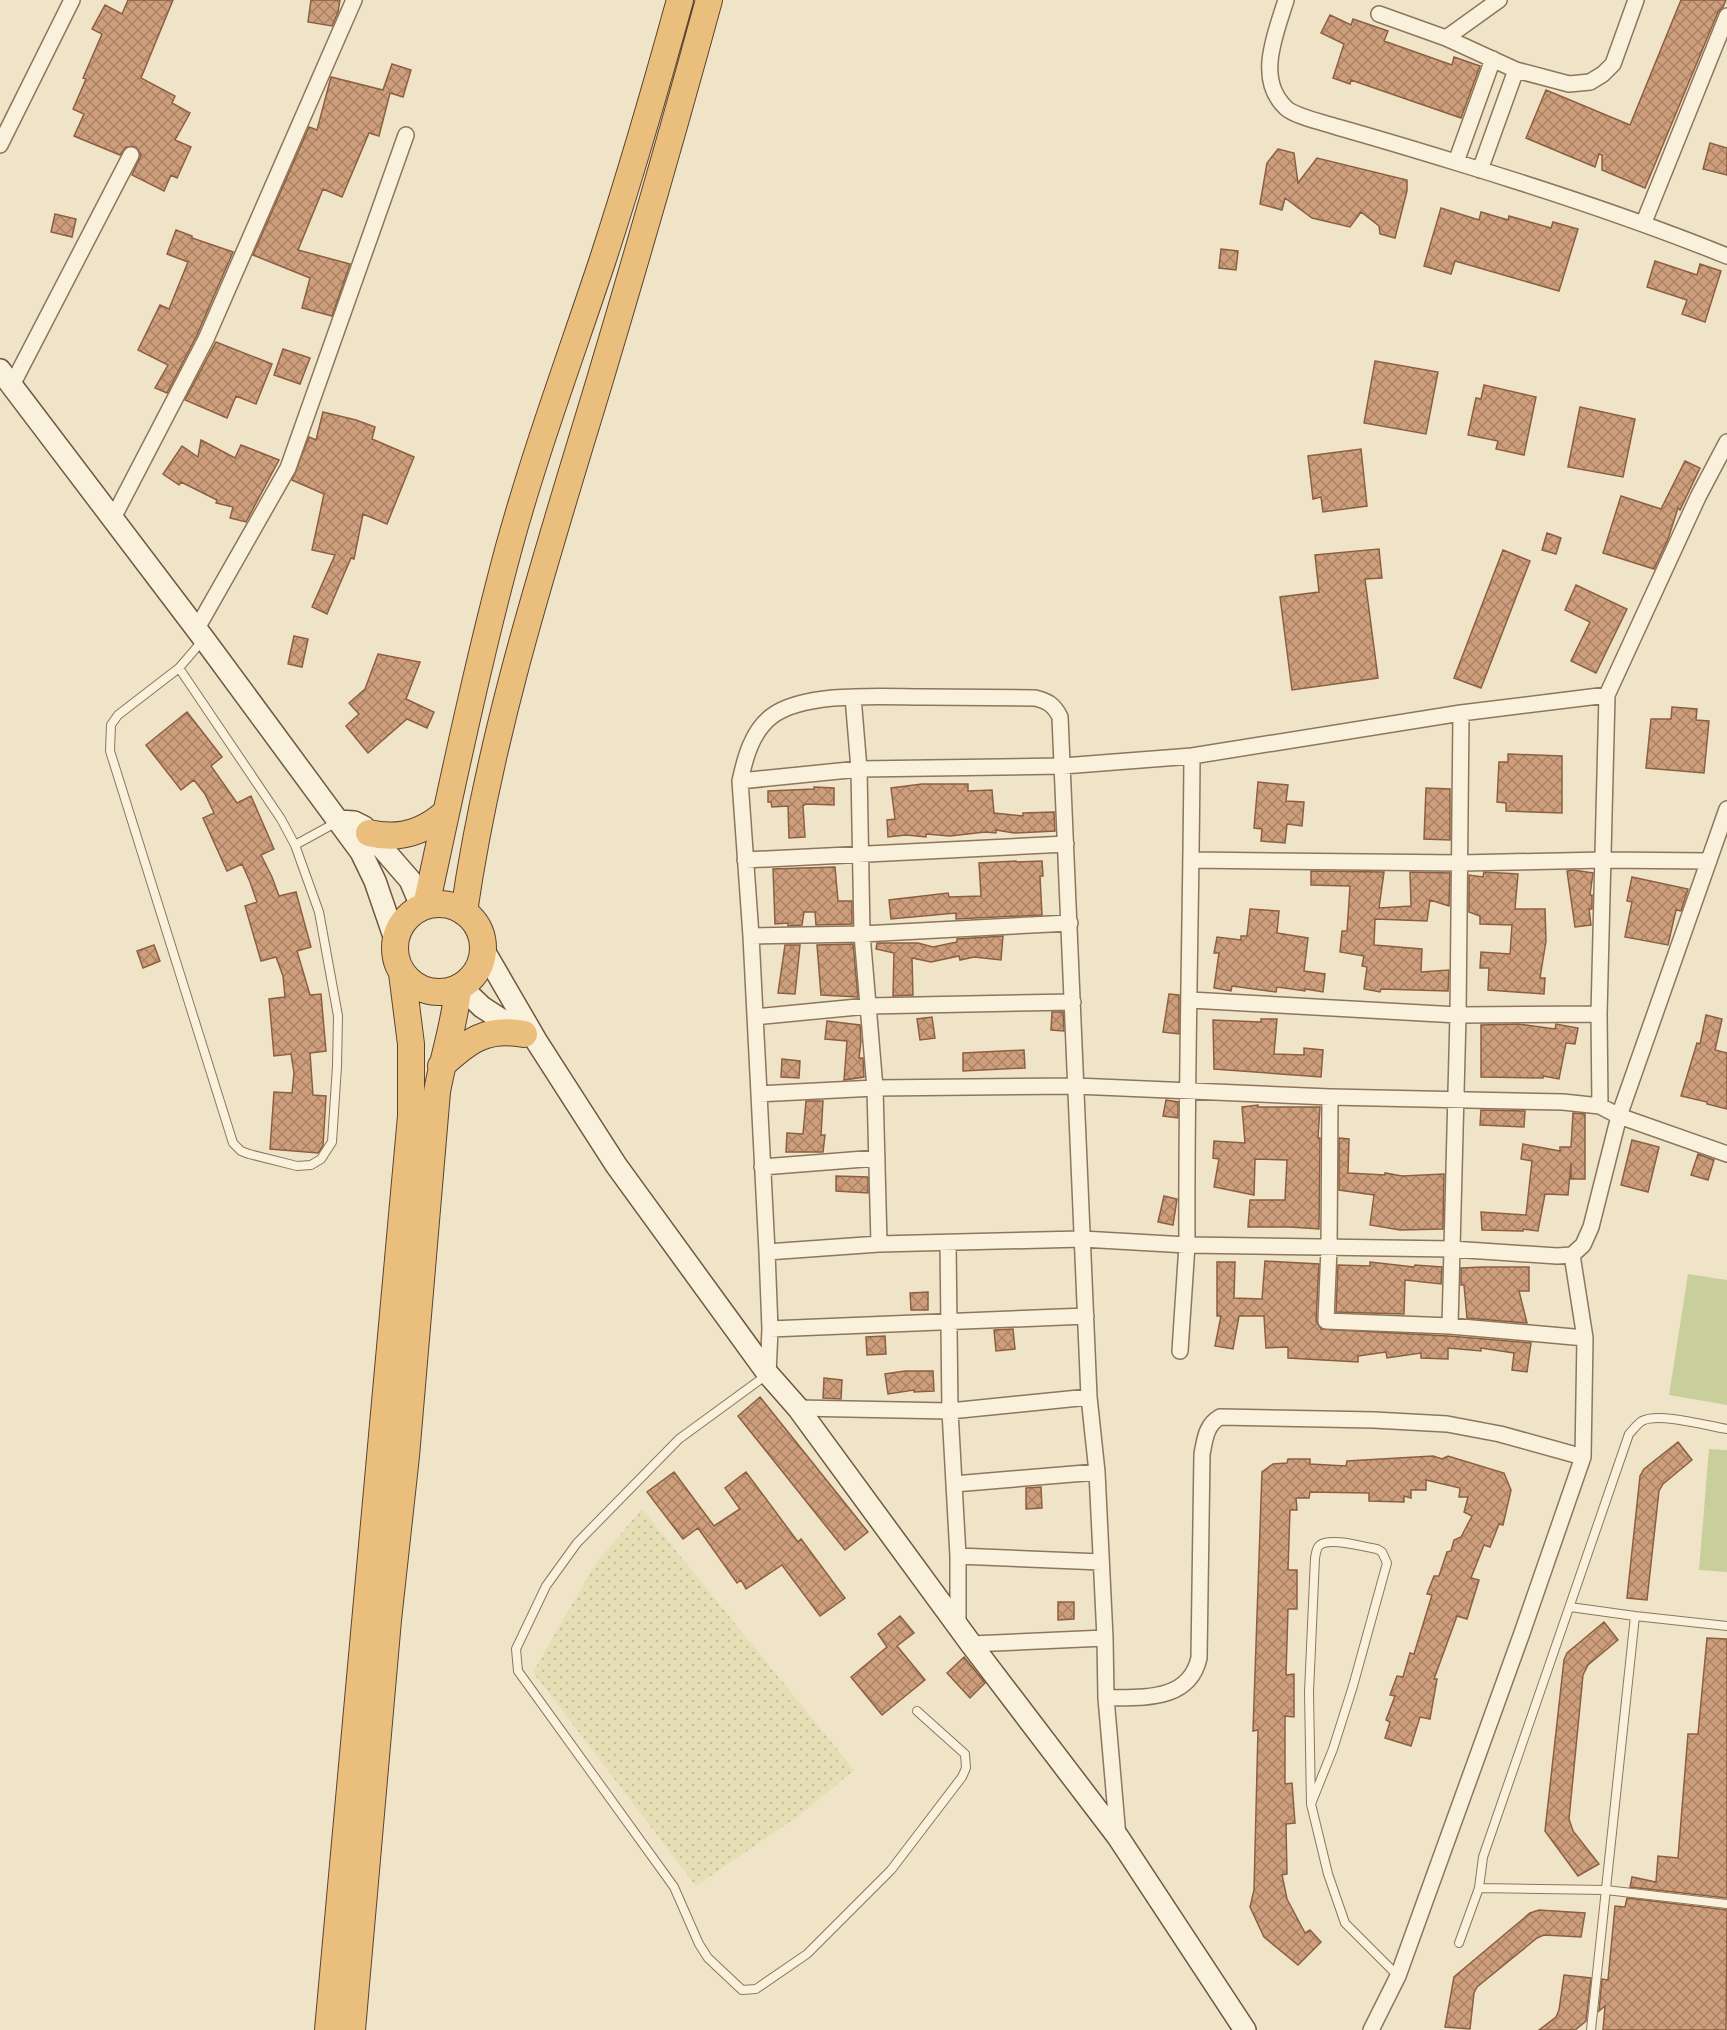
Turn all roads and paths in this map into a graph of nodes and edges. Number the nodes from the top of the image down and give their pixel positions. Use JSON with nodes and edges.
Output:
{"nodes":[{"id":1,"x":72,"y":0,"type":"edge"},
{"id":2,"x":354,"y":0,"type":"edge"},
{"id":3,"x":680,"y":0,"type":"edge"},
{"id":4,"x":709,"y":0,"type":"edge"},
{"id":5,"x":1286,"y":0,"type":"edge"},
{"id":6,"x":1499,"y":0,"type":"edge"},
{"id":7,"x":1636,"y":0,"type":"edge"},
{"id":8,"x":1379,"y":14,"type":"dead end"},
{"id":9,"x":1727,"y":16,"type":"edge"},
{"id":10,"x":1446,"y":38,"type":"junction"},
{"id":11,"x":1493,"y":60,"type":"junction"},
{"id":12,"x":1516,"y":70,"type":"junction"},
{"id":13,"x":406,"y":135,"type":"dead end"},
{"id":14,"x":0,"y":145,"type":"edge"},
{"id":15,"x":131,"y":155,"type":"dead end"},
{"id":16,"x":1456,"y":162,"type":"junction"},
{"id":17,"x":1480,"y":170,"type":"junction"},
{"id":18,"x":1644,"y":222,"type":"junction"},
{"id":19,"x":1727,"y":256,"type":"edge"},
{"id":20,"x":6,"y":378,"type":"edge"},
{"id":21,"x":1727,"y":442,"type":"edge"},
{"id":22,"x":112,"y":520,"type":"junction"},
{"id":23,"x":200,"y":634,"type":"junction"},
{"id":24,"x":179,"y":668,"type":"junction"},
{"id":25,"x":1607,"y":695,"type":"junction"},
{"id":26,"x":853,"y":697,"type":"junction"},
{"id":27,"x":1461,"y":713,"type":"junction"},
{"id":28,"x":1192,"y":756,"type":"junction"},
{"id":29,"x":1063,"y":766,"type":"junction"},
{"id":30,"x":859,"y":770,"type":"junction"},
{"id":31,"x":740,"y":781,"type":"junction"},
{"id":32,"x":1727,"y":809,"type":"edge"},
{"id":33,"x":445,"y":813,"type":"junction"},
{"id":34,"x":339,"y":821,"type":"junction"},
{"id":35,"x":369,"y":833,"type":"junction"},
{"id":36,"x":1066,"y":844,"type":"junction"},
{"id":37,"x":295,"y":845,"type":"junction"},
{"id":38,"x":861,"y":855,"type":"junction"},
{"id":39,"x":745,"y":860,"type":"junction"},
{"id":40,"x":1191,"y":860,"type":"junction"},
{"id":41,"x":1604,"y":860,"type":"junction"},
{"id":42,"x":1709,"y":861,"type":"junction"},
{"id":43,"x":1460,"y":863,"type":"junction"},
{"id":44,"x":424,"y":907,"type":"junction"},
{"id":45,"x":464,"y":912,"type":"junction"},
{"id":46,"x":1070,"y":923,"type":"junction"},
{"id":47,"x":862,"y":934,"type":"junction"},
{"id":48,"x":751,"y":936,"type":"junction"},
{"id":49,"x":396,"y":942,"type":"junction"},
{"id":50,"x":483,"y":949,"type":"junction"},
{"id":51,"x":402,"y":973,"type":"junction"},
{"id":52,"x":459,"y":988,"type":"junction"},
{"id":53,"x":1190,"y":1000,"type":"junction"},
{"id":54,"x":1073,"y":1002,"type":"junction"},
{"id":55,"x":868,"y":1006,"type":"junction"},
{"id":56,"x":1599,"y":1014,"type":"junction"},
{"id":57,"x":1458,"y":1015,"type":"junction"},
{"id":58,"x":755,"y":1017,"type":"junction"},
{"id":59,"x":531,"y":1038,"type":"junction"},
{"id":60,"x":441,"y":1066,"type":"junction"},
{"id":61,"x":1076,"y":1086,"type":"junction"},
{"id":62,"x":874,"y":1088,"type":"junction"},
{"id":63,"x":1186,"y":1092,"type":"junction"},
{"id":64,"x":759,"y":1094,"type":"junction"},
{"id":65,"x":1330,"y":1097,"type":"junction"},
{"id":66,"x":1455,"y":1099,"type":"junction"},
{"id":67,"x":1600,"y":1106,"type":"junction"},
{"id":68,"x":1619,"y":1116,"type":"junction"},
{"id":69,"x":1727,"y":1154,"type":"edge"},
{"id":70,"x":877,"y":1158,"type":"junction"},
{"id":71,"x":762,"y":1167,"type":"junction"},
{"id":72,"x":1082,"y":1239,"type":"junction"},
{"id":73,"x":948,"y":1243,"type":"junction"},
{"id":74,"x":879,"y":1244,"type":"junction"},
{"id":75,"x":1187,"y":1245,"type":"junction"},
{"id":76,"x":1329,"y":1248,"type":"junction"},
{"id":77,"x":1452,"y":1248,"type":"junction"},
{"id":78,"x":766,"y":1252,"type":"junction"},
{"id":79,"x":1572,"y":1255,"type":"junction"},
{"id":80,"x":1086,"y":1316,"type":"junction"},
{"id":81,"x":950,"y":1320,"type":"junction"},
{"id":82,"x":1450,"y":1326,"type":"junction"},
{"id":83,"x":770,"y":1329,"type":"junction"},
{"id":84,"x":1585,"y":1338,"type":"junction"},
{"id":85,"x":1180,"y":1351,"type":"dead end"},
{"id":86,"x":768,"y":1374,"type":"junction"},
{"id":87,"x":1089,"y":1397,"type":"junction"},
{"id":88,"x":798,"y":1408,"type":"junction"},
{"id":89,"x":950,"y":1411,"type":"junction"},
{"id":90,"x":1727,"y":1429,"type":"edge"},
{"id":91,"x":1583,"y":1457,"type":"junction"},
{"id":92,"x":1097,"y":1472,"type":"junction"},
{"id":93,"x":954,"y":1484,"type":"junction"},
{"id":94,"x":958,"y":1556,"type":"junction"},
{"id":95,"x":1101,"y":1562,"type":"junction"},
{"id":96,"x":1570,"y":1607,"type":"junction"},
{"id":97,"x":1635,"y":1616,"type":"junction"},
{"id":98,"x":958,"y":1624,"type":"junction"},
{"id":99,"x":1727,"y":1626,"type":"edge"},
{"id":100,"x":1105,"y":1638,"type":"junction"},
{"id":101,"x":971,"y":1644,"type":"junction"},
{"id":102,"x":1106,"y":1698,"type":"junction"},
{"id":103,"x":917,"y":1711,"type":"dead end"},
{"id":104,"x":1311,"y":1804,"type":"junction"},
{"id":105,"x":1118,"y":1837,"type":"junction"},
{"id":106,"x":1479,"y":1888,"type":"junction"},
{"id":107,"x":1606,"y":1890,"type":"junction"},
{"id":108,"x":1727,"y":1904,"type":"edge"},
{"id":109,"x":1459,"y":1943,"type":"dead end"},
{"id":110,"x":1398,"y":1976,"type":"junction"},
{"id":111,"x":328,"y":2030,"type":"edge"},
{"id":112,"x":352,"y":2030,"type":"edge"},
{"id":113,"x":1245,"y":2030,"type":"edge"},
{"id":114,"x":1371,"y":2030,"type":"edge"},
{"id":115,"x":1591,"y":2030,"type":"edge"}],
"edges":[{"from":1,"to":14,"type":"street"},
{"from":2,"to":22,"type":"street"},
{"from":3,"to":33,"type":"highway"},
{"from":4,"to":45,"type":"highway"},
{"from":5,"to":16,"type":"street"},
{"from":6,"to":10,"type":"street"},
{"from":7,"to":12,"type":"street"},
{"from":8,"to":10,"type":"street"},
{"from":9,"to":18,"type":"street"},
{"from":10,"to":11,"type":"street"},
{"from":11,"to":12,"type":"street"},
{"from":11,"to":16,"type":"street"},
{"from":12,"to":17,"type":"street"},
{"from":13,"to":23,"type":"street"},
{"from":15,"to":20,"type":"street"},
{"from":16,"to":17,"type":"street"},
{"from":17,"to":18,"type":"street"},
{"from":18,"to":19,"type":"street"},
{"from":20,"to":22,"type":"main road"},
{"from":21,"to":25,"type":"street"},
{"from":22,"to":23,"type":"main road"},
{"from":23,"to":24,"type":"lane"},
{"from":23,"to":34,"type":"main road"},
{"from":24,"to":37,"type":"lane"},
{"from":24,"to":37,"type":"lane"},
{"from":25,"to":27,"type":"street"},
{"from":25,"to":41,"type":"street"},
{"from":26,"to":29,"type":"street"},
{"from":26,"to":30,"type":"street"},
{"from":26,"to":31,"type":"street"},
{"from":27,"to":28,"type":"street"},
{"from":27,"to":43,"type":"street"},
{"from":28,"to":29,"type":"street"},
{"from":28,"to":40,"type":"street"},
{"from":29,"to":30,"type":"street"},
{"from":29,"to":36,"type":"street"},
{"from":30,"to":31,"type":"street"},
{"from":30,"to":38,"type":"street"},
{"from":31,"to":39,"type":"street"},
{"from":32,"to":42,"type":"street"},
{"from":33,"to":35,"type":"highway"},
{"from":33,"to":44,"type":"highway"},
{"from":34,"to":35,"type":"main road"},
{"from":34,"to":37,"type":"lane"},
{"from":34,"to":49,"type":"main road"},
{"from":35,"to":44,"type":"main road"},
{"from":36,"to":38,"type":"street"},
{"from":36,"to":46,"type":"street"},
{"from":38,"to":39,"type":"street"},
{"from":38,"to":47,"type":"street"},
{"from":39,"to":48,"type":"street"},
{"from":40,"to":43,"type":"street"},
{"from":40,"to":53,"type":"street"},
{"from":41,"to":42,"type":"street"},
{"from":41,"to":43,"type":"street"},
{"from":41,"to":56,"type":"street"},
{"from":42,"to":68,"type":"street"},
{"from":43,"to":57,"type":"street"},
{"from":44,"to":45,"type":"highway"},
{"from":44,"to":49,"type":"highway"},
{"from":45,"to":50,"type":"highway"},
{"from":46,"to":47,"type":"street"},
{"from":46,"to":54,"type":"street"},
{"from":47,"to":48,"type":"street"},
{"from":47,"to":55,"type":"street"},
{"from":48,"to":58,"type":"street"},
{"from":49,"to":51,"type":"highway"},
{"from":50,"to":52,"type":"highway"},
{"from":50,"to":59,"type":"main road"},
{"from":51,"to":52,"type":"highway"},
{"from":51,"to":111,"type":"highway"},
{"from":52,"to":59,"type":"main road"},
{"from":52,"to":60,"type":"highway"},
{"from":53,"to":57,"type":"street"},
{"from":53,"to":63,"type":"street"},
{"from":54,"to":55,"type":"street"},
{"from":54,"to":61,"type":"street"},
{"from":55,"to":58,"type":"street"},
{"from":55,"to":62,"type":"street"},
{"from":56,"to":57,"type":"street"},
{"from":56,"to":67,"type":"street"},
{"from":57,"to":66,"type":"street"},
{"from":58,"to":64,"type":"street"},
{"from":59,"to":60,"type":"highway"},
{"from":59,"to":86,"type":"main road"},
{"from":60,"to":112,"type":"highway"},
{"from":61,"to":62,"type":"street"},
{"from":61,"to":63,"type":"street"},
{"from":61,"to":72,"type":"street"},
{"from":62,"to":64,"type":"street"},
{"from":62,"to":70,"type":"street"},
{"from":63,"to":65,"type":"street"},
{"from":63,"to":75,"type":"street"},
{"from":64,"to":71,"type":"street"},
{"from":65,"to":66,"type":"street"},
{"from":65,"to":76,"type":"street"},
{"from":66,"to":67,"type":"street"},
{"from":66,"to":77,"type":"street"},
{"from":67,"to":68,"type":"street"},
{"from":68,"to":69,"type":"street"},
{"from":68,"to":79,"type":"street"},
{"from":70,"to":71,"type":"street"},
{"from":70,"to":74,"type":"street"},
{"from":71,"to":78,"type":"street"},
{"from":72,"to":73,"type":"street"},
{"from":72,"to":75,"type":"street"},
{"from":72,"to":80,"type":"street"},
{"from":73,"to":74,"type":"street"},
{"from":73,"to":81,"type":"street"},
{"from":74,"to":78,"type":"street"},
{"from":75,"to":76,"type":"street"},
{"from":75,"to":85,"type":"street"},
{"from":76,"to":77,"type":"street"},
{"from":76,"to":82,"type":"street"},
{"from":77,"to":79,"type":"street"},
{"from":77,"to":82,"type":"street"},
{"from":78,"to":83,"type":"street"},
{"from":79,"to":84,"type":"street"},
{"from":80,"to":81,"type":"street"},
{"from":80,"to":87,"type":"street"},
{"from":81,"to":83,"type":"street"},
{"from":81,"to":89,"type":"street"},
{"from":82,"to":84,"type":"street"},
{"from":83,"to":86,"type":"street"},
{"from":84,"to":91,"type":"street"},
{"from":86,"to":88,"type":"main road"},
{"from":86,"to":103,"type":"lane"},
{"from":87,"to":89,"type":"street"},
{"from":87,"to":92,"type":"street"},
{"from":88,"to":89,"type":"street"},
{"from":88,"to":98,"type":"main road"},
{"from":89,"to":93,"type":"street"},
{"from":90,"to":96,"type":"lane"},
{"from":91,"to":102,"type":"street"},
{"from":91,"to":110,"type":"street"},
{"from":92,"to":93,"type":"street"},
{"from":92,"to":95,"type":"street"},
{"from":93,"to":94,"type":"street"},
{"from":94,"to":95,"type":"street"},
{"from":94,"to":98,"type":"street"},
{"from":95,"to":100,"type":"street"},
{"from":96,"to":97,"type":"lane"},
{"from":96,"to":106,"type":"lane"},
{"from":97,"to":99,"type":"lane"},
{"from":97,"to":107,"type":"lane"},
{"from":98,"to":101,"type":"main road"},
{"from":100,"to":101,"type":"street"},
{"from":100,"to":102,"type":"street"},
{"from":101,"to":105,"type":"main road"},
{"from":102,"to":105,"type":"street"},
{"from":104,"to":104,"type":"lane"},
{"from":104,"to":110,"type":"lane"},
{"from":105,"to":113,"type":"main road"},
{"from":106,"to":107,"type":"lane"},
{"from":106,"to":109,"type":"lane"},
{"from":107,"to":108,"type":"lane"},
{"from":107,"to":115,"type":"lane"},
{"from":110,"to":114,"type":"street"}]}
